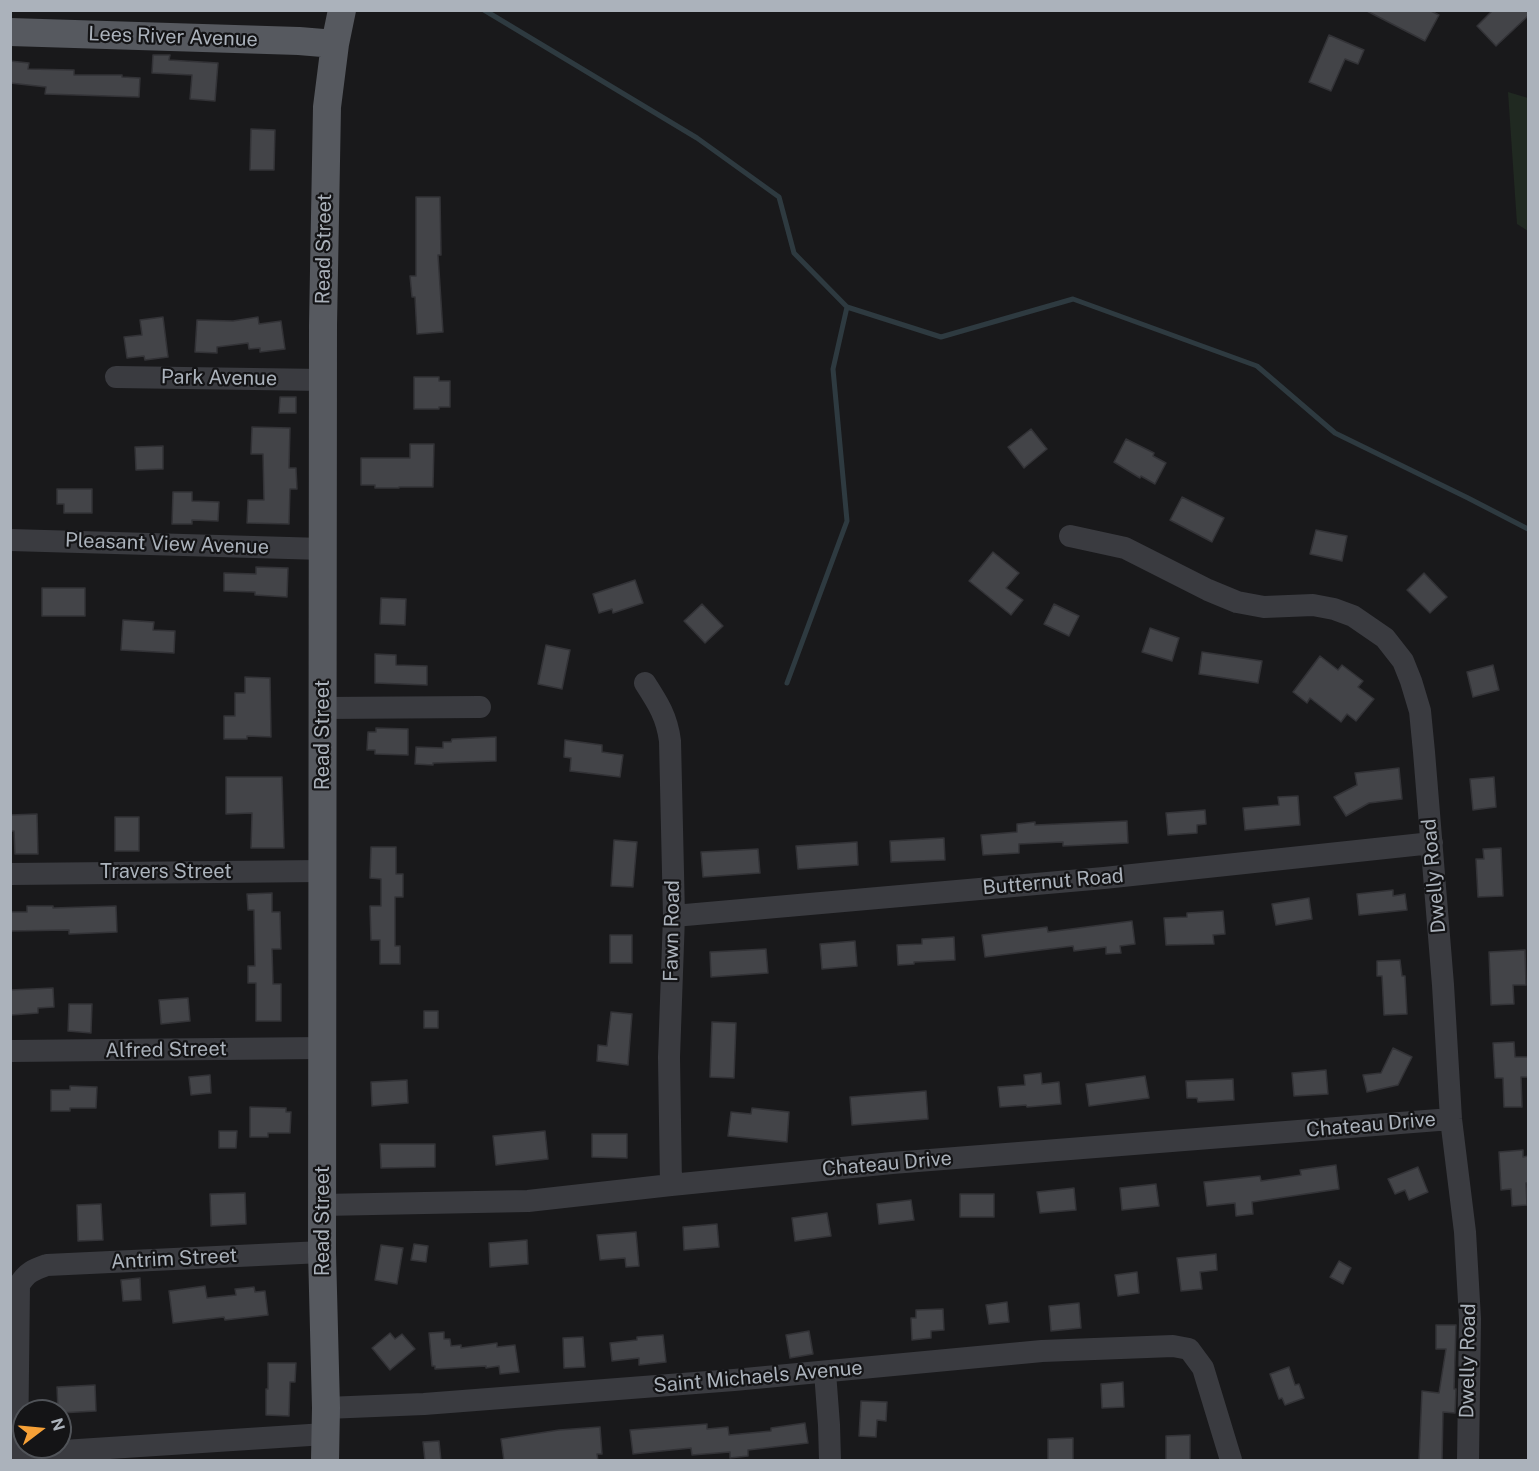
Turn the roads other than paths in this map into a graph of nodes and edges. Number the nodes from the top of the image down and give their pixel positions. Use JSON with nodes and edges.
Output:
{"nodes":[{"id":1,"x":342,"y":10,"type":"edge"},
{"id":2,"x":10,"y":32,"type":"edge"},
{"id":3,"x":335,"y":44,"type":"junction"},
{"id":4,"x":116,"y":377,"type":"dead end"},
{"id":5,"x":323,"y":380,"type":"junction"},
{"id":6,"x":1070,"y":536,"type":"dead end"},
{"id":7,"x":10,"y":540,"type":"edge"},
{"id":8,"x":323,"y":549,"type":"junction"},
{"id":9,"x":645,"y":683,"type":"dead end"},
{"id":10,"x":480,"y":707,"type":"dead end"},
{"id":11,"x":323,"y":708,"type":"junction"},
{"id":12,"x":1432,"y":843,"type":"junction"},
{"id":13,"x":322,"y":871,"type":"junction"},
{"id":14,"x":10,"y":874,"type":"edge"},
{"id":15,"x":674,"y":916,"type":"junction"},
{"id":16,"x":322,"y":1048,"type":"junction"},
{"id":17,"x":10,"y":1051,"type":"edge"},
{"id":18,"x":1451,"y":1119,"type":"junction"},
{"id":19,"x":671,"y":1185,"type":"junction"},
{"id":20,"x":322,"y":1205,"type":"junction"},
{"id":21,"x":322,"y":1252,"type":"junction"},
{"id":22,"x":825,"y":1372,"type":"junction"},
{"id":23,"x":17,"y":1399,"type":"edge"},
{"id":24,"x":326,"y":1434,"type":"edge"},
{"id":25,"x":72,"y":1453,"type":"edge"},
{"id":26,"x":830,"y":1461,"type":"edge"},
{"id":27,"x":1231,"y":1461,"type":"edge"},
{"id":28,"x":1468,"y":1461,"type":"edge"}],
"edges":[{"from":1,"to":3,"type":"main road","name":"Read Street"},
{"from":2,"to":3,"type":"main road","name":"Lees River Avenue"},
{"from":3,"to":5,"type":"main road","name":"Read Street"},
{"from":4,"to":5,"type":"street","name":"Park Avenue"},
{"from":5,"to":8,"type":"main road","name":"Read Street"},
{"from":6,"to":12,"type":"street","name":"Dwelly Road"},
{"from":7,"to":8,"type":"street","name":"Pleasant View Avenue"},
{"from":8,"to":11,"type":"main road","name":"Read Street"},
{"from":9,"to":15,"type":"street","name":"Fawn Road"},
{"from":10,"to":11,"type":"street"},
{"from":11,"to":13,"type":"main road","name":"Read Street"},
{"from":12,"to":15,"type":"street","name":"Butternut Road"},
{"from":12,"to":18,"type":"street","name":"Dwelly Road"},
{"from":13,"to":14,"type":"street","name":"Travers Street"},
{"from":13,"to":16,"type":"main road","name":"Read Street"},
{"from":15,"to":19,"type":"street","name":"Fawn Road"},
{"from":16,"to":17,"type":"street","name":"Alfred Street"},
{"from":16,"to":20,"type":"main road","name":"Read Street"},
{"from":18,"to":19,"type":"street","name":"Chateau Drive"},
{"from":18,"to":28,"type":"street","name":"Dwelly Road"},
{"from":19,"to":20,"type":"street","name":"Chateau Drive"},
{"from":20,"to":21,"type":"main road","name":"Read Street"},
{"from":21,"to":23,"type":"street","name":"Antrim Street"},
{"from":21,"to":24,"type":"main road","name":"Read Street"},
{"from":22,"to":24,"type":"street","name":"Saint Michaels Avenue"},
{"from":22,"to":26,"type":"street"},
{"from":22,"to":27,"type":"street","name":"Saint Michaels Avenue"},
{"from":24,"to":25,"type":"street","name":"Saint Michaels Avenue"}]}
